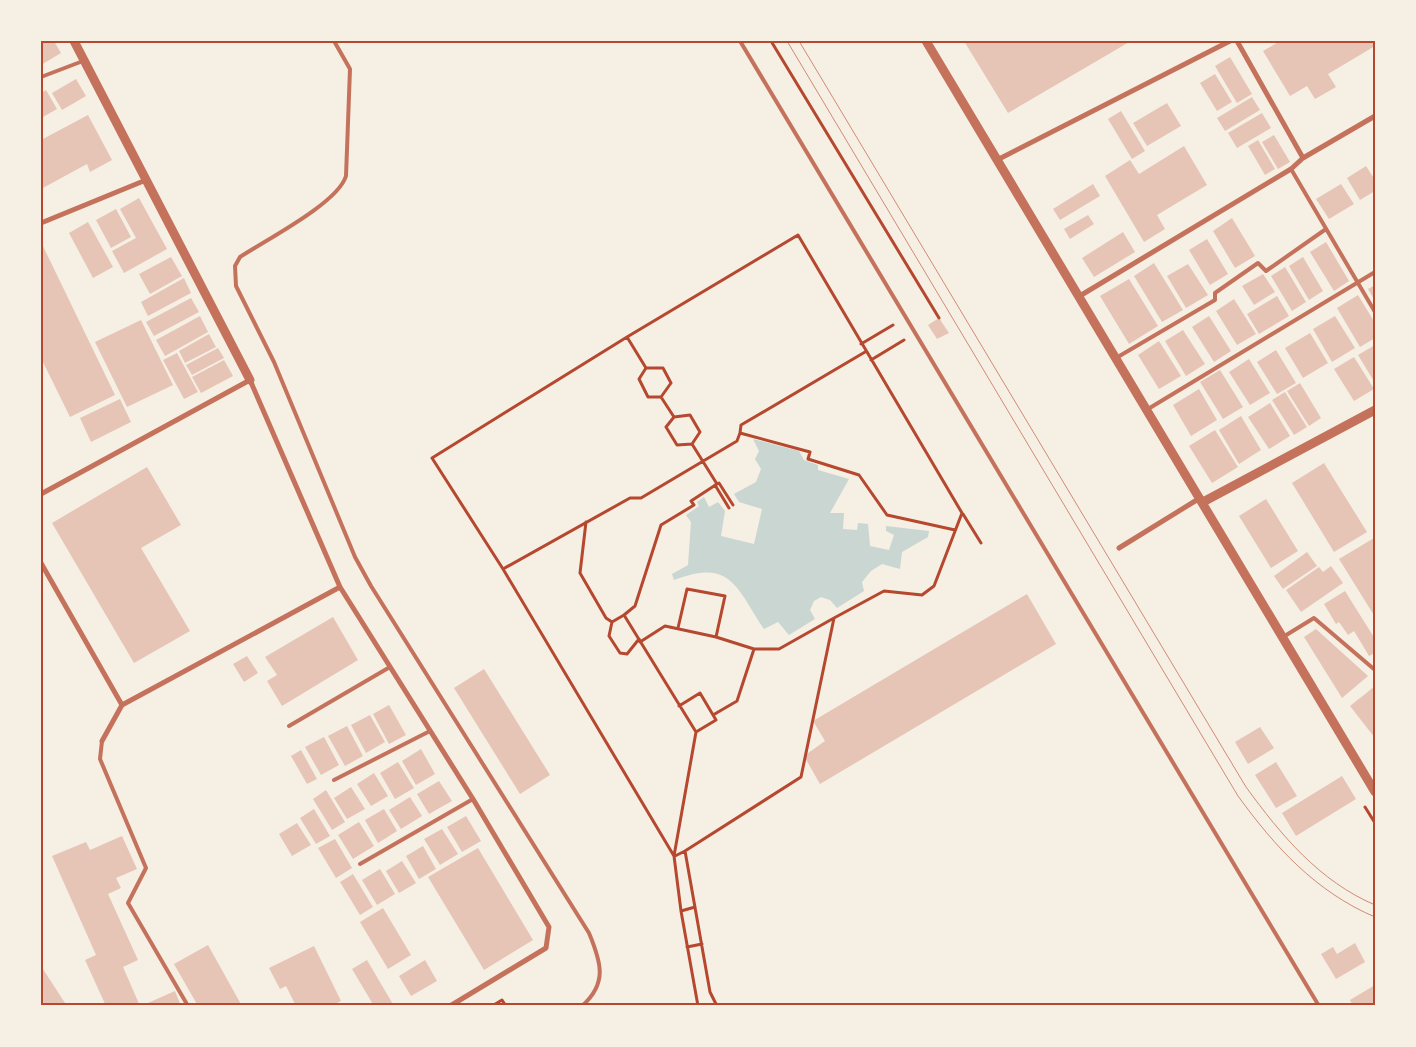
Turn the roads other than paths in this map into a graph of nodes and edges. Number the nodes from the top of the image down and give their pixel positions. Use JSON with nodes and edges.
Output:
{"nodes":[{"id":1,"x":74,"y":41,"type":"edge"},
{"id":2,"x":334,"y":41,"type":"edge"},
{"id":3,"x":740,"y":41,"type":"edge"},
{"id":4,"x":926,"y":41,"type":"edge"},
{"id":5,"x":1230,"y":41,"type":"edge"},
{"id":6,"x":1237,"y":41,"type":"edge"},
{"id":7,"x":84,"y":60,"type":"junction"},
{"id":8,"x":41,"y":77,"type":"edge"},
{"id":9,"x":1375,"y":116,"type":"edge"},
{"id":10,"x":1303,"y":158,"type":"junction"},
{"id":11,"x":998,"y":160,"type":"junction"},
{"id":12,"x":1291,"y":169,"type":"junction"},
{"id":13,"x":146,"y":180,"type":"junction"},
{"id":14,"x":41,"y":223,"type":"edge"},
{"id":15,"x":1326,"y":229,"type":"junction"},
{"id":16,"x":1375,"y":272,"type":"edge"},
{"id":17,"x":1357,"y":282,"type":"junction"},
{"id":18,"x":1078,"y":297,"type":"junction"},
{"id":19,"x":1375,"y":312,"type":"edge"},
{"id":20,"x":1116,"y":358,"type":"junction"},
{"id":21,"x":250,"y":380,"type":"junction"},
{"id":22,"x":1147,"y":410,"type":"junction"},
{"id":23,"x":1375,"y":410,"type":"edge"},
{"id":24,"x":41,"y":494,"type":"edge"},
{"id":25,"x":1201,"y":500,"type":"junction"},
{"id":26,"x":1119,"y":548,"type":"dead end"},
{"id":27,"x":41,"y":563,"type":"edge"},
{"id":28,"x":340,"y":587,"type":"junction"},
{"id":29,"x":1283,"y":637,"type":"junction"},
{"id":30,"x":390,"y":667,"type":"junction"},
{"id":31,"x":1375,"y":670,"type":"edge"},
{"id":32,"x":122,"y":705,"type":"junction"},
{"id":33,"x":289,"y":726,"type":"dead end"},
{"id":34,"x":430,"y":731,"type":"junction"},
{"id":35,"x":102,"y":742,"type":"joint"},
{"id":36,"x":334,"y":780,"type":"dead end"},
{"id":37,"x":1375,"y":792,"type":"edge"},
{"id":38,"x":472,"y":800,"type":"junction"},
{"id":39,"x":360,"y":864,"type":"dead end"},
{"id":40,"x":188,"y":1006,"type":"edge"},
{"id":41,"x":450,"y":1006,"type":"edge"},
{"id":42,"x":582,"y":1006,"type":"edge"},
{"id":43,"x":1319,"y":1006,"type":"edge"}],
"edges":[{"from":1,"to":7,"type":"street"},
{"from":2,"to":42,"type":"lane"},
{"from":3,"to":43,"type":"lane"},
{"from":4,"to":11,"type":"street"},
{"from":5,"to":11,"type":"street"},
{"from":6,"to":10,"type":"street"},
{"from":7,"to":8,"type":"lane"},
{"from":7,"to":13,"type":"street"},
{"from":9,"to":10,"type":"street"},
{"from":10,"to":12,"type":"street"},
{"from":11,"to":18,"type":"street"},
{"from":12,"to":15,"type":"lane"},
{"from":12,"to":18,"type":"street"},
{"from":13,"to":14,"type":"street"},
{"from":13,"to":21,"type":"street"},
{"from":15,"to":17,"type":"lane"},
{"from":15,"to":20,"type":"lane"},
{"from":16,"to":17,"type":"lane"},
{"from":17,"to":19,"type":"lane"},
{"from":17,"to":22,"type":"lane"},
{"from":18,"to":20,"type":"street"},
{"from":20,"to":22,"type":"street"},
{"from":21,"to":24,"type":"street"},
{"from":21,"to":28,"type":"street"},
{"from":22,"to":25,"type":"street"},
{"from":23,"to":25,"type":"street"},
{"from":25,"to":26,"type":"street"},
{"from":25,"to":29,"type":"street"},
{"from":27,"to":32,"type":"street"},
{"from":28,"to":30,"type":"street"},
{"from":28,"to":32,"type":"street"},
{"from":29,"to":31,"type":"lane"},
{"from":29,"to":37,"type":"street"},
{"from":30,"to":33,"type":"lane"},
{"from":30,"to":34,"type":"street"},
{"from":32,"to":35,"type":"street"},
{"from":34,"to":36,"type":"lane"},
{"from":34,"to":38,"type":"street"},
{"from":35,"to":40,"type":"lane"},
{"from":38,"to":39,"type":"lane"},
{"from":38,"to":41,"type":"street"}]}
